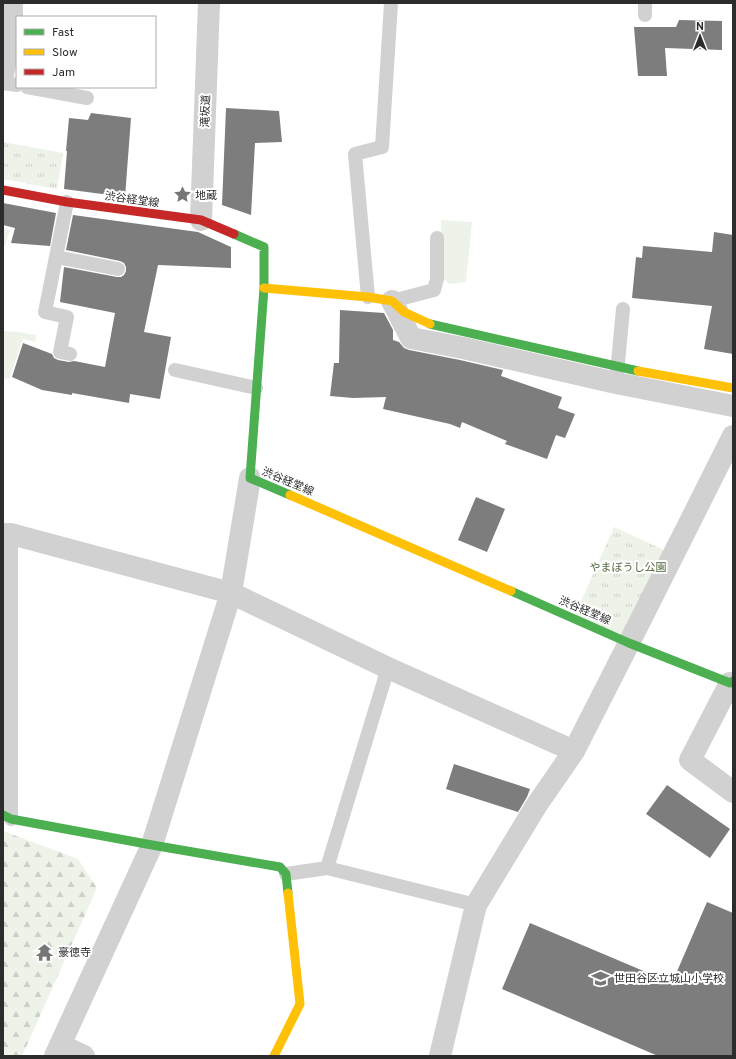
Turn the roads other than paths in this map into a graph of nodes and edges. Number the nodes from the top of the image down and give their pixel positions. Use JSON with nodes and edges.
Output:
{"nodes":[{"id":1,"x":12,"y":3,"type":"edge"},
{"id":2,"x":209,"y":3,"type":"edge"},
{"id":3,"x":391,"y":3,"type":"edge"},
{"id":4,"x":7,"y":32,"type":"edge"},
{"id":5,"x":3,"y":74,"type":"edge"},
{"id":6,"x":3,"y":82,"type":"edge"},
{"id":7,"x":16,"y":85,"type":"edge"},
{"id":8,"x":32,"y":88,"type":"edge"},
{"id":9,"x":87,"y":98,"type":"dead end"},
{"id":10,"x":3,"y":190,"type":"edge"},
{"id":11,"x":67,"y":202,"type":"junction"},
{"id":12,"x":201,"y":220,"type":"junction"},
{"id":13,"x":437,"y":238,"type":"dead end"},
{"id":14,"x":56,"y":258,"type":"junction"},
{"id":15,"x":118,"y":269,"type":"dead end"},
{"id":16,"x":264,"y":288,"type":"junction"},
{"id":17,"x":368,"y":297,"type":"junction"},
{"id":18,"x":392,"y":301,"type":"junction"},
{"id":19,"x":623,"y":309,"type":"dead end"},
{"id":20,"x":70,"y":354,"type":"dead end"},
{"id":21,"x":175,"y":370,"type":"dead end"},
{"id":22,"x":617,"y":375,"type":"junction"},
{"id":23,"x":256,"y":388,"type":"junction"},
{"id":24,"x":733,"y":388,"type":"edge"},
{"id":25,"x":733,"y":406,"type":"edge"},
{"id":26,"x":733,"y":436,"type":"edge"},
{"id":27,"x":250,"y":478,"type":"junction"},
{"id":28,"x":7,"y":534,"type":"edge"},
{"id":29,"x":230,"y":593,"type":"junction"},
{"id":30,"x":629,"y":643,"type":"junction"},
{"id":31,"x":388,"y":668,"type":"junction"},
{"id":32,"x":732,"y":682,"type":"edge"},
{"id":33,"x":574,"y":751,"type":"junction"},
{"id":34,"x":733,"y":792,"type":"edge"},
{"id":35,"x":7,"y":817,"type":"edge"},
{"id":36,"x":152,"y":846,"type":"junction"},
{"id":37,"x":327,"y":868,"type":"junction"},
{"id":38,"x":286,"y":874,"type":"junction"},
{"id":39,"x":476,"y":905,"type":"junction"},
{"id":40,"x":57,"y":1050,"type":"edge"},
{"id":41,"x":84,"y":1056,"type":"edge"},
{"id":42,"x":274,"y":1056,"type":"edge"},
{"id":43,"x":440,"y":1056,"type":"edge"}],
"edges":[{"from":1,"to":4,"type":"street"},
{"from":2,"to":12,"type":"street","name":"滝坂道"},
{"from":3,"to":17,"type":"lane"},
{"from":4,"to":5,"type":"street"},
{"from":6,"to":7,"type":"lane"},
{"from":8,"to":9,"type":"lane"},
{"from":10,"to":11,"type":"main road","name":"渋谷経堂線"},
{"from":11,"to":12,"type":"main road","name":"渋谷経堂線"},
{"from":11,"to":14,"type":"lane"},
{"from":12,"to":16,"type":"main road","name":"渋谷経堂線"},
{"from":13,"to":18,"type":"lane"},
{"from":14,"to":15,"type":"lane"},
{"from":14,"to":20,"type":"lane"},
{"from":16,"to":17,"type":"main road"},
{"from":16,"to":23,"type":"main road","name":"渋谷経堂線"},
{"from":17,"to":18,"type":"main road"},
{"from":18,"to":22,"type":"street"},
{"from":19,"to":22,"type":"lane"},
{"from":21,"to":23,"type":"lane"},
{"from":22,"to":24,"type":"main road"},
{"from":22,"to":25,"type":"street"},
{"from":23,"to":27,"type":"main road","name":"渋谷経堂線"},
{"from":26,"to":30,"type":"street"},
{"from":27,"to":29,"type":"street"},
{"from":27,"to":30,"type":"main road","name":"渋谷経堂線"},
{"from":28,"to":29,"type":"street"},
{"from":28,"to":35,"type":"lane"},
{"from":29,"to":31,"type":"street"},
{"from":29,"to":36,"type":"street"},
{"from":30,"to":32,"type":"main road","name":"渋谷経堂線"},
{"from":30,"to":33,"type":"street"},
{"from":31,"to":33,"type":"street"},
{"from":31,"to":37,"type":"lane"},
{"from":32,"to":34,"type":"street"},
{"from":33,"to":39,"type":"street"},
{"from":35,"to":36,"type":"main road"},
{"from":36,"to":38,"type":"main road"},
{"from":36,"to":40,"type":"street"},
{"from":37,"to":38,"type":"lane"},
{"from":37,"to":39,"type":"lane"},
{"from":38,"to":42,"type":"main road"},
{"from":39,"to":43,"type":"street"},
{"from":40,"to":41,"type":"street"}]}
